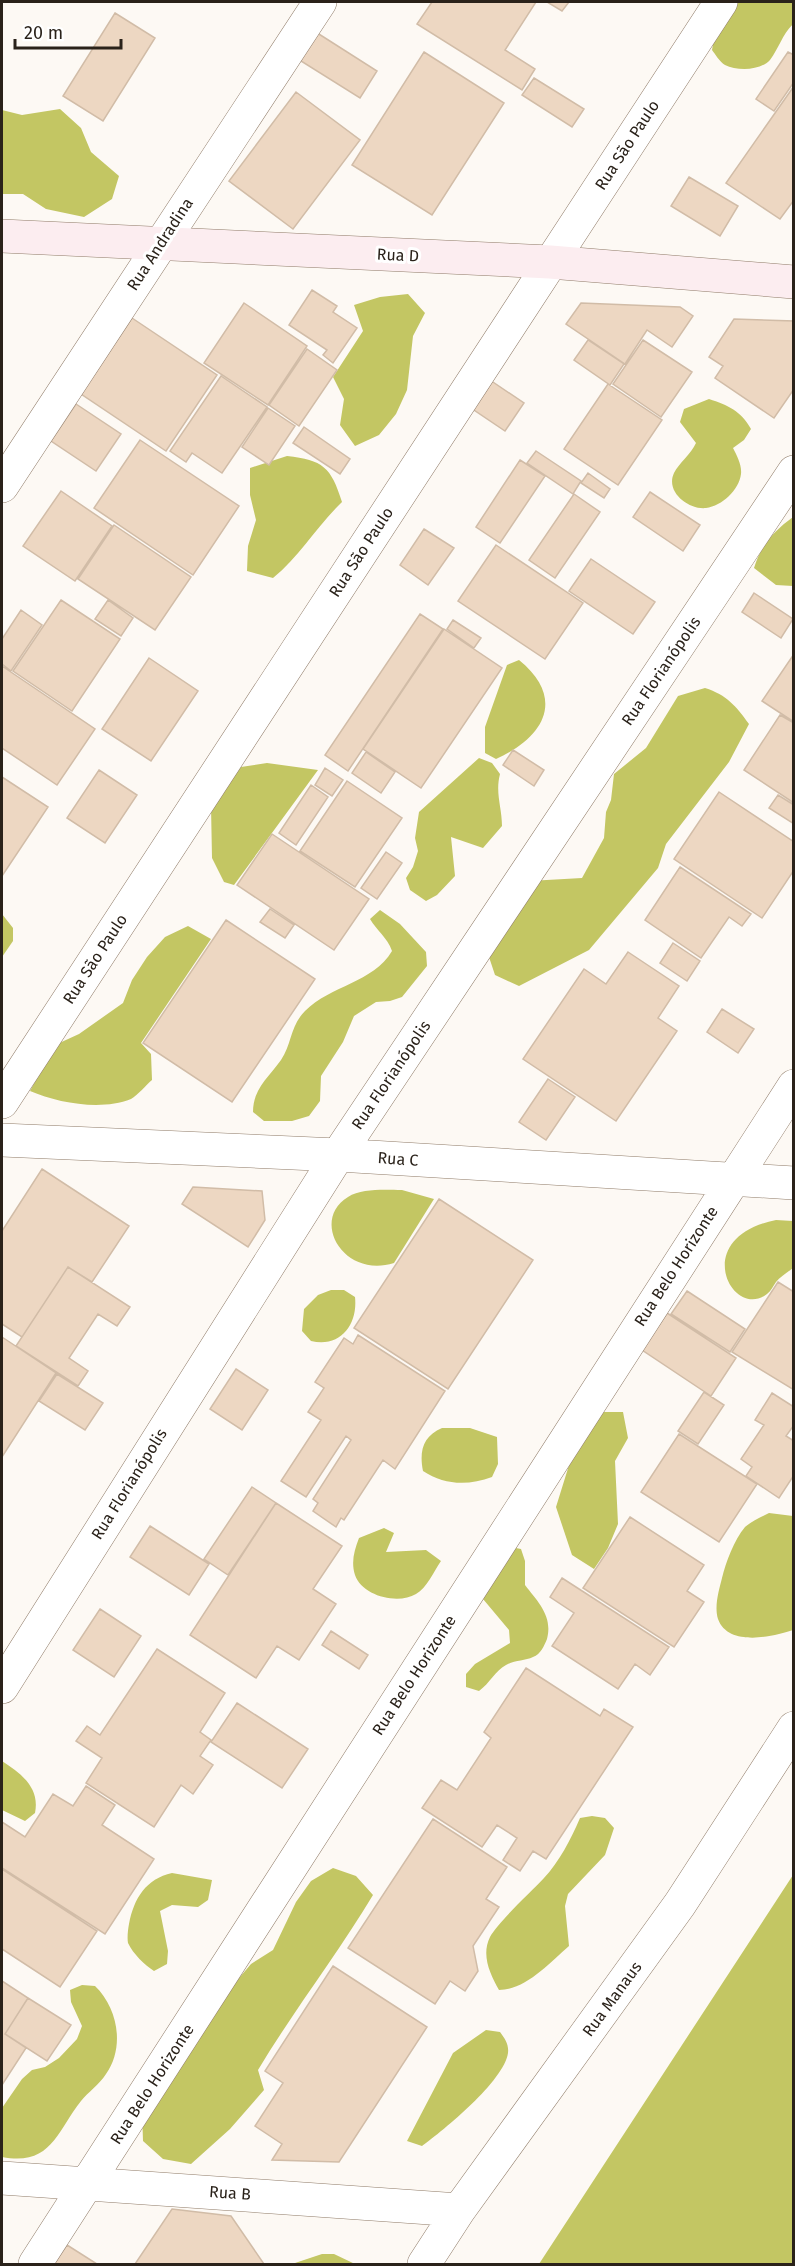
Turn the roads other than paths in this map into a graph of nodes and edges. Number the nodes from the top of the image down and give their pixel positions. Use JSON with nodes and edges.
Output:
{"nodes":[{"id":1,"x":320,"y":2,"type":"edge"},
{"id":2,"x":721,"y":2,"type":"edge"},
{"id":3,"x":2,"y":236,"type":"edge"},
{"id":4,"x":160,"y":243,"type":"junction"},
{"id":5,"x":550,"y":262,"type":"junction"},
{"id":6,"x":794,"y":282,"type":"edge"},
{"id":7,"x":794,"y":472,"type":"edge"},
{"id":8,"x":2,"y":486,"type":"edge"},
{"id":9,"x":794,"y":1086,"type":"edge"},
{"id":10,"x":2,"y":1102,"type":"edge"},
{"id":11,"x":2,"y":1140,"type":"edge"},
{"id":12,"x":338,"y":1155,"type":"junction"},
{"id":13,"x":732,"y":1180,"type":"junction"},
{"id":14,"x":794,"y":1183,"type":"edge"},
{"id":15,"x":2,"y":1687,"type":"edge"},
{"id":16,"x":794,"y":1728,"type":"edge"},
{"id":17,"x":2,"y":2178,"type":"edge"},
{"id":18,"x":88,"y":2183,"type":"junction"},
{"id":19,"x":459,"y":2210,"type":"junction"},
{"id":20,"x":34,"y":2265,"type":"edge"},
{"id":21,"x":424,"y":2265,"type":"edge"}],
"edges":[{"from":1,"to":4,"type":"street","name":"Rua Andradina"},
{"from":2,"to":5,"type":"street","name":"Rua São Paulo"},
{"from":3,"to":4,"type":"street","name":"Rua D"},
{"from":4,"to":5,"type":"street","name":"Rua D"},
{"from":4,"to":8,"type":"street","name":"Rua Andradina"},
{"from":5,"to":6,"type":"street","name":"Rua D"},
{"from":5,"to":10,"type":"street","name":"Rua São Paulo"},
{"from":7,"to":12,"type":"street","name":"Rua Florianópolis"},
{"from":9,"to":13,"type":"street","name":"Rua Belo Horizonte"},
{"from":11,"to":12,"type":"street","name":"Rua C"},
{"from":12,"to":13,"type":"street","name":"Rua C"},
{"from":12,"to":15,"type":"street","name":"Rua Florianópolis"},
{"from":13,"to":14,"type":"street","name":"Rua C"},
{"from":13,"to":18,"type":"street","name":"Rua Belo Horizonte"},
{"from":16,"to":19,"type":"street","name":"Rua Manaus"},
{"from":17,"to":18,"type":"street","name":"Rua B"},
{"from":18,"to":19,"type":"street","name":"Rua B"},
{"from":18,"to":20,"type":"street","name":"Rua Belo Horizonte"},
{"from":19,"to":21,"type":"street","name":"Rua Manaus"}]}
